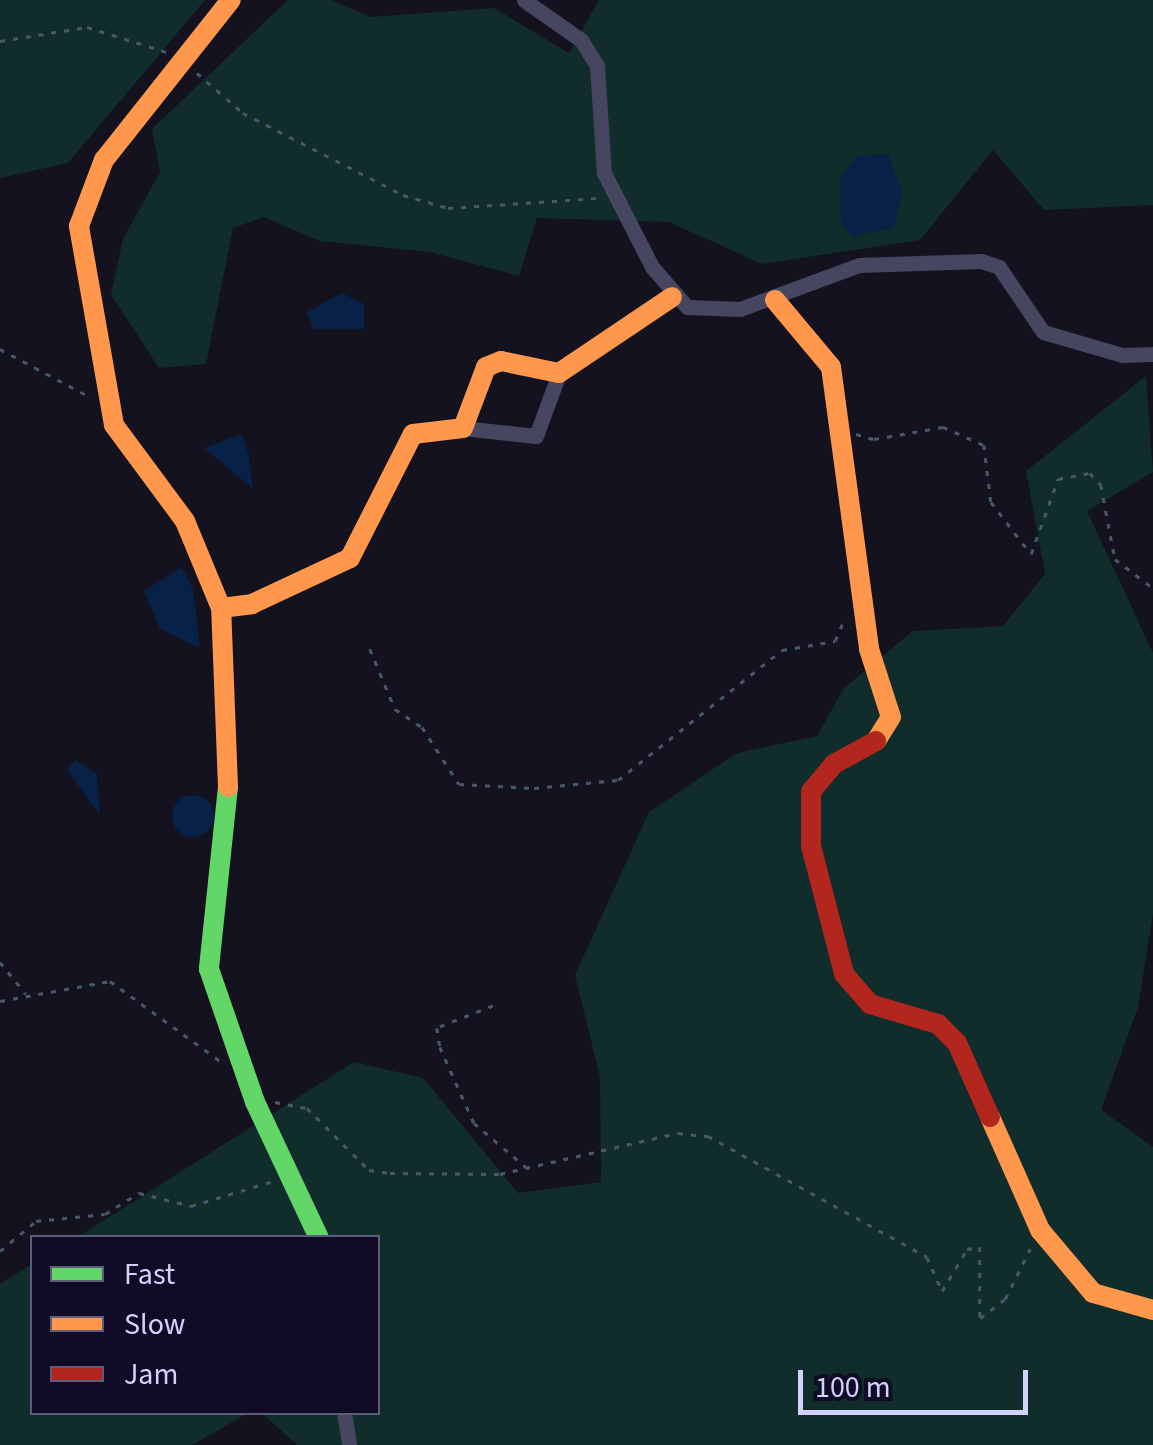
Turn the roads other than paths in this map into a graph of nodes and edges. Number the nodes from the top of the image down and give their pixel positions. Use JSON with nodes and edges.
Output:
{"nodes":[{"id":1,"x":231,"y":0,"type":"edge"},
{"id":2,"x":524,"y":0,"type":"edge"},
{"id":3,"x":672,"y":297,"type":"junction"},
{"id":4,"x":775,"y":300,"type":"junction"},
{"id":5,"x":1153,"y":354,"type":"edge"},
{"id":6,"x":559,"y":373,"type":"junction"},
{"id":7,"x":463,"y":428,"type":"junction"},
{"id":8,"x":221,"y":608,"type":"junction"},
{"id":9,"x":318,"y":1235,"type":"edge"},
{"id":10,"x":1153,"y":1310,"type":"edge"},
{"id":11,"x":344,"y":1415,"type":"edge"},
{"id":12,"x":349,"y":1445,"type":"edge"}],
"edges":[{"from":1,"to":8,"type":"street"},
{"from":2,"to":3,"type":"street"},
{"from":3,"to":4,"type":"street"},
{"from":3,"to":6,"type":"street"},
{"from":4,"to":5,"type":"street"},
{"from":4,"to":10,"type":"street"},
{"from":6,"to":7,"type":"street"},
{"from":6,"to":7,"type":"street"},
{"from":7,"to":8,"type":"street"},
{"from":8,"to":9,"type":"street"},
{"from":11,"to":12,"type":"street"}]}
